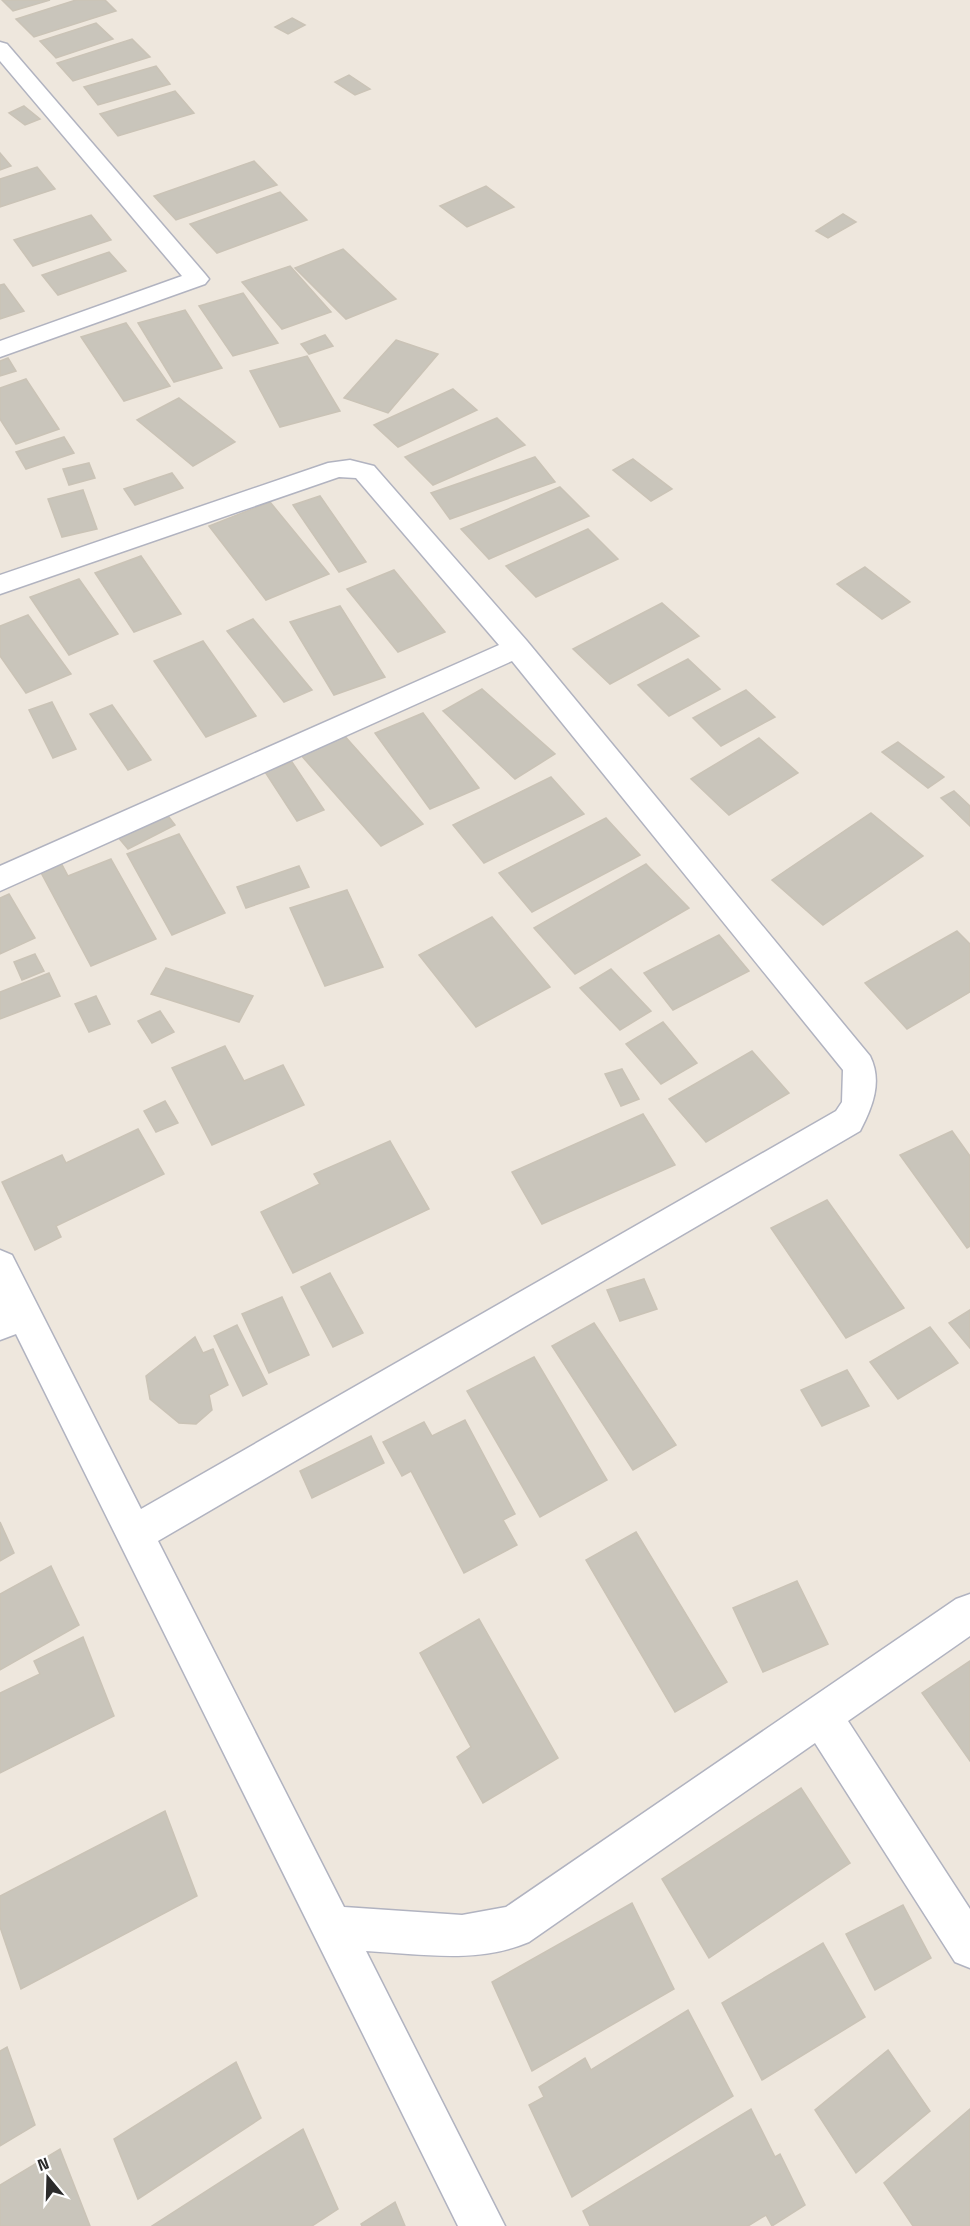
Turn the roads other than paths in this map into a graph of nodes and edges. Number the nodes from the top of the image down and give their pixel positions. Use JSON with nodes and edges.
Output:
{"nodes":[{"id":1,"x":0,"y":48,"type":"edge"},
{"id":2,"x":0,"y":350,"type":"edge"},
{"id":3,"x":0,"y":585,"type":"edge"},
{"id":4,"x":518,"y":648,"type":"junction"},
{"id":5,"x":0,"y":879,"type":"edge"},
{"id":6,"x":0,"y":1266,"type":"edge"},
{"id":7,"x":12,"y":1318,"type":"edge"},
{"id":8,"x":134,"y":1534,"type":"junction"},
{"id":9,"x":970,"y":1613,"type":"edge"},
{"id":10,"x":821,"y":1716,"type":"junction"},
{"id":11,"x":331,"y":1927,"type":"junction"},
{"id":12,"x":970,"y":1947,"type":"edge"},
{"id":13,"x":482,"y":2226,"type":"edge"}],
"edges":[{"from":1,"to":2,"type":"street"},
{"from":3,"to":4,"type":"street"},
{"from":4,"to":5,"type":"street"},
{"from":4,"to":8,"type":"street"},
{"from":6,"to":7,"type":"street"},
{"from":7,"to":8,"type":"street"},
{"from":8,"to":11,"type":"street"},
{"from":9,"to":10,"type":"street"},
{"from":10,"to":11,"type":"street"},
{"from":10,"to":12,"type":"street"},
{"from":11,"to":13,"type":"street"}]}
